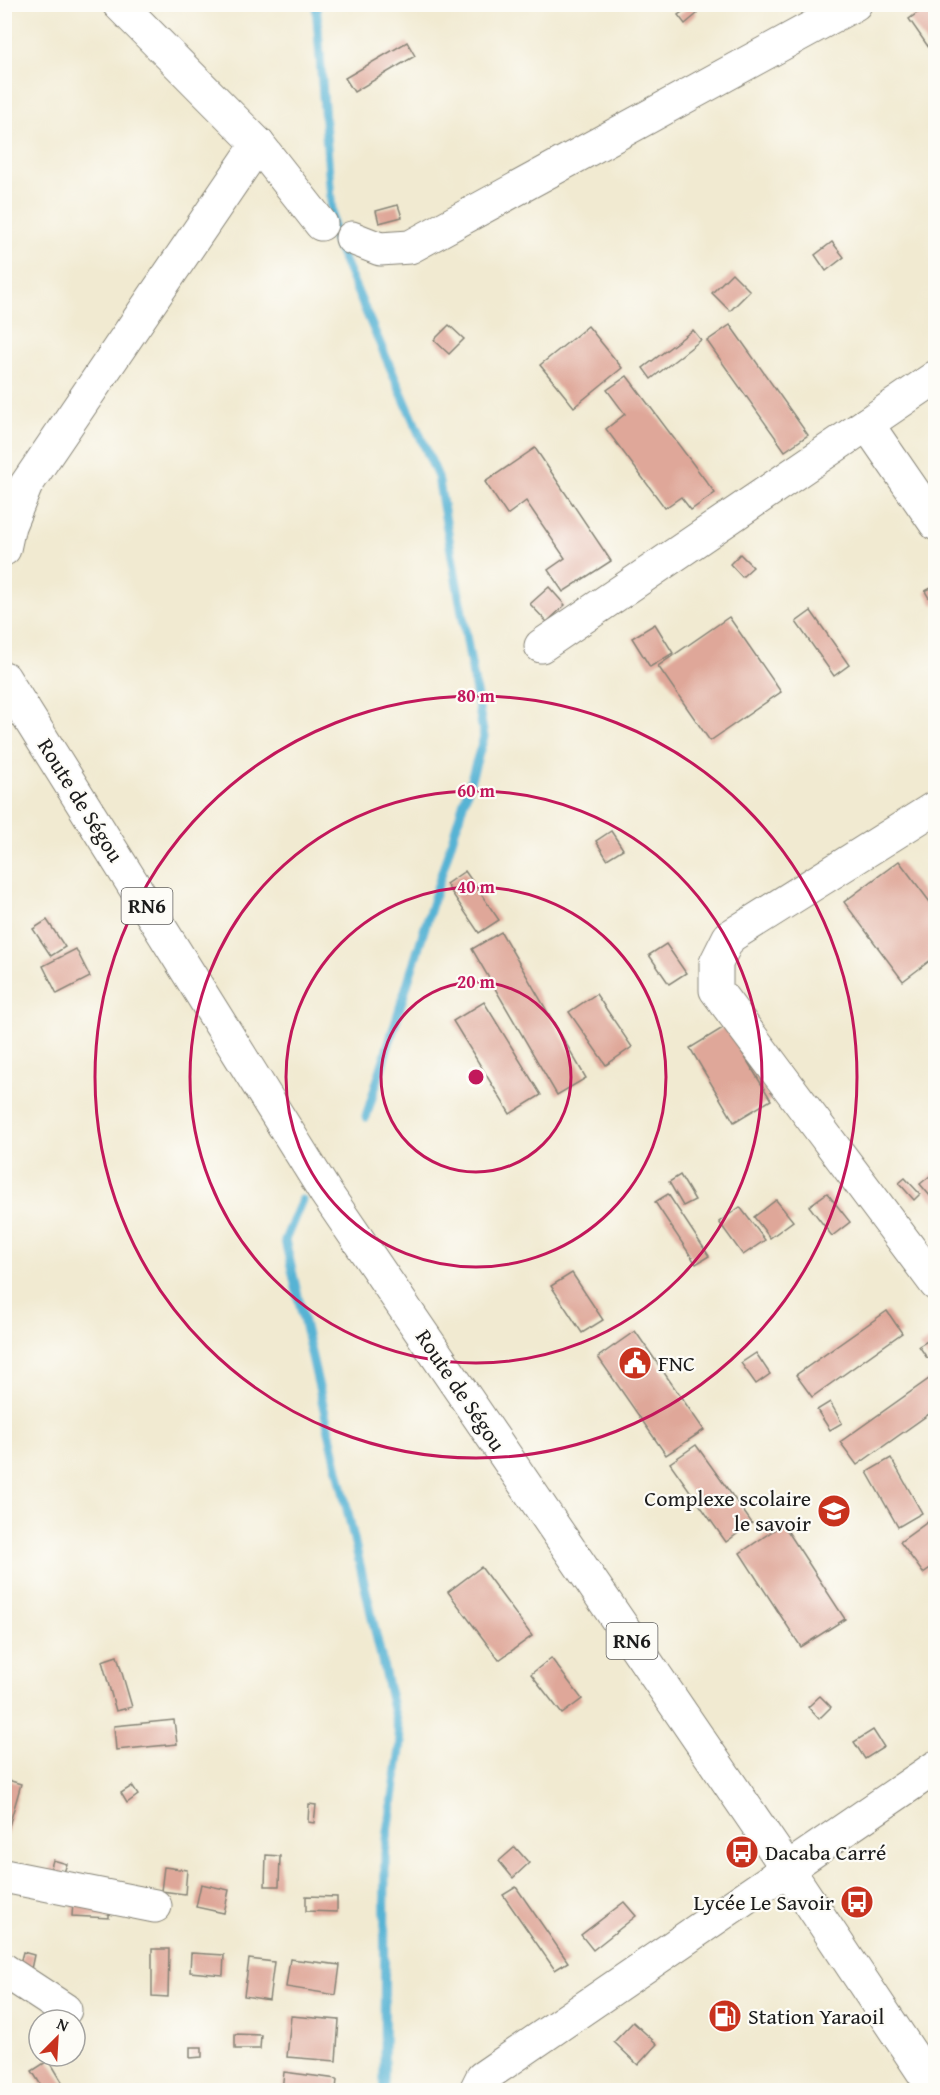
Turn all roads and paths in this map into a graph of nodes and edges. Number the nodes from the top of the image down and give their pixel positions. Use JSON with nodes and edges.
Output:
{"nodes":[{"id":1,"x":119,"y":4,"type":"edge"},
{"id":2,"x":855,"y":4,"type":"edge"},
{"id":3,"x":258,"y":144,"type":"junction"},
{"id":4,"x":321,"y":224,"type":"dead end"},
{"id":5,"x":352,"y":238,"type":"dead end"},
{"id":6,"x":936,"y":377,"type":"edge"},
{"id":7,"x":867,"y":424,"type":"junction"},
{"id":8,"x":936,"y":524,"type":"edge"},
{"id":9,"x":4,"y":549,"type":"edge"},
{"id":10,"x":541,"y":646,"type":"dead end"},
{"id":11,"x":4,"y":678,"type":"edge"},
{"id":12,"x":936,"y":807,"type":"edge"},
{"id":13,"x":936,"y":1284,"type":"edge"},
{"id":14,"x":936,"y":1767,"type":"edge"},
{"id":15,"x":787,"y":1868,"type":"junction"},
{"id":16,"x":4,"y":1876,"type":"edge"},
{"id":17,"x":155,"y":1906,"type":"dead end"},
{"id":18,"x":4,"y":1970,"type":"edge"},
{"id":19,"x":62,"y":2008,"type":"edge"},
{"id":20,"x":476,"y":2091,"type":"edge"},
{"id":21,"x":935,"y":2091,"type":"edge"}],
"edges":[{"from":1,"to":3,"type":"main road"},
{"from":2,"to":5,"type":"main road"},
{"from":3,"to":4,"type":"main road"},
{"from":3,"to":9,"type":"main road"},
{"from":6,"to":7,"type":"main road"},
{"from":7,"to":8,"type":"main road"},
{"from":7,"to":10,"type":"main road"},
{"from":11,"to":15,"type":"main road","name":"Route de Ségou","number":"RN6"},
{"from":12,"to":13,"type":"main road"},
{"from":14,"to":15,"type":"main road"},
{"from":15,"to":20,"type":"main road"},
{"from":15,"to":21,"type":"main road","name":"Route de Ségou","number":"RN6"},
{"from":16,"to":17,"type":"main road"},
{"from":18,"to":19,"type":"main road"}]}
